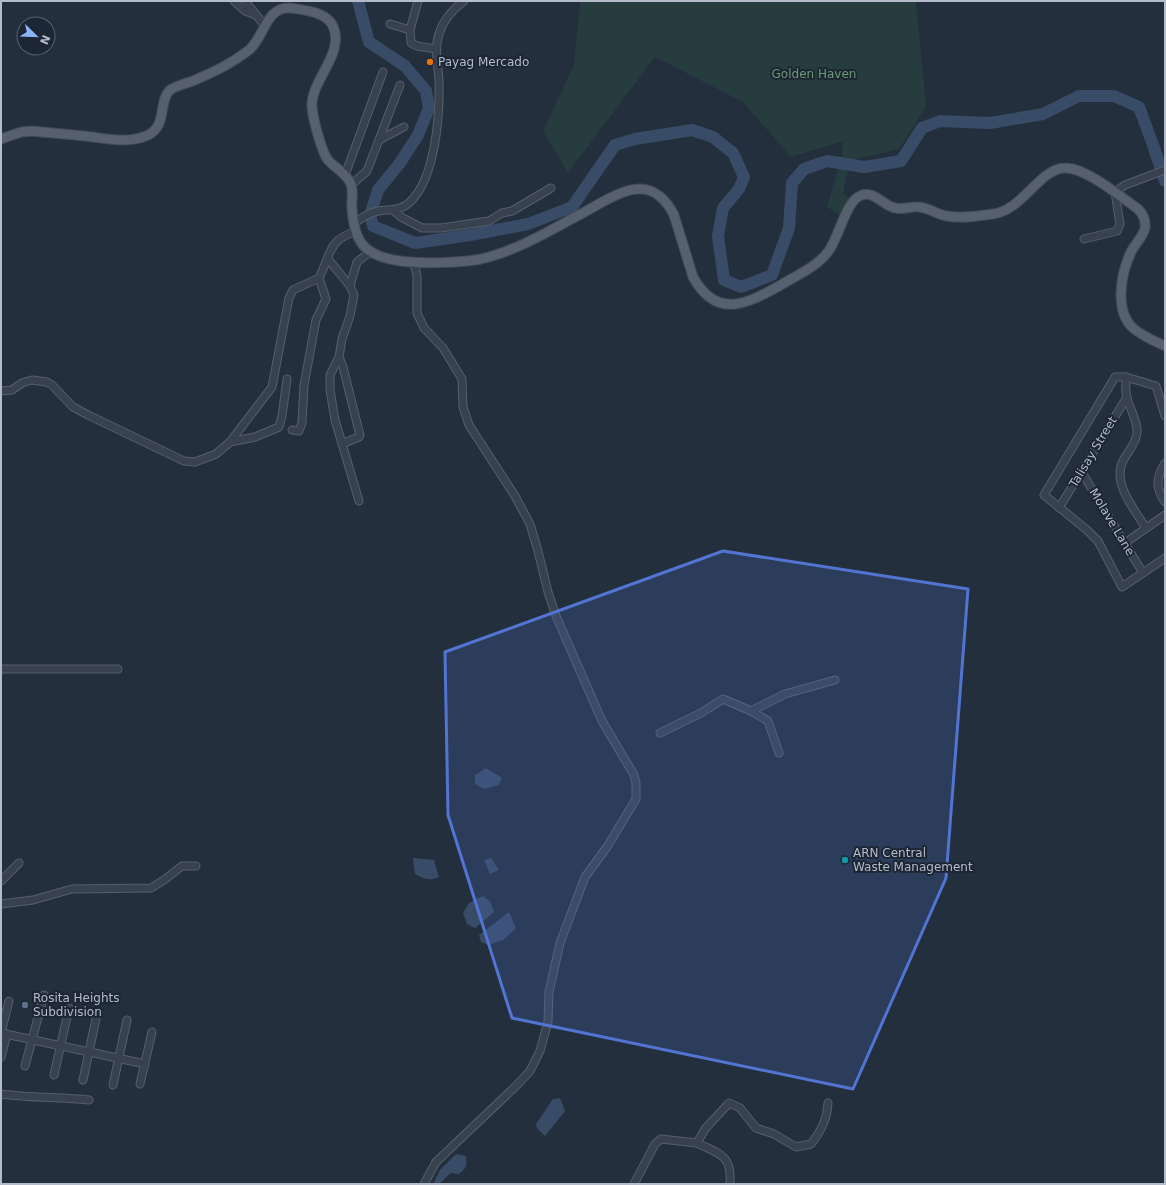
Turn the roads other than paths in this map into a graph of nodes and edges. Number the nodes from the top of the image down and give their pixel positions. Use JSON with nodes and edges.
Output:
{"nodes":[{"id":1,"x":234,"y":1,"type":"edge"},
{"id":2,"x":245,"y":1,"type":"edge"},
{"id":3,"x":418,"y":1,"type":"edge"},
{"id":4,"x":464,"y":1,"type":"edge"},
{"id":5,"x":256,"y":16,"type":"junction"},
{"id":6,"x":390,"y":24,"type":"dead end"},
{"id":7,"x":265,"y":26,"type":"junction"},
{"id":8,"x":410,"y":30,"type":"junction"},
{"id":9,"x":436,"y":49,"type":"junction"},
{"id":10,"x":383,"y":72,"type":"dead end"},
{"id":11,"x":400,"y":85,"type":"dead end"},
{"id":12,"x":404,"y":127,"type":"dead end"},
{"id":13,"x":1,"y":139,"type":"edge"},
{"id":14,"x":379,"y":140,"type":"junction"},
{"id":15,"x":1165,"y":170,"type":"edge"},
{"id":16,"x":345,"y":175,"type":"junction"},
{"id":17,"x":351,"y":185,"type":"junction"},
{"id":18,"x":551,"y":188,"type":"dead end"},
{"id":19,"x":1115,"y":192,"type":"junction"},
{"id":20,"x":393,"y":210,"type":"junction"},
{"id":21,"x":354,"y":228,"type":"junction"},
{"id":22,"x":1084,"y":239,"type":"dead end"},
{"id":23,"x":370,"y":252,"type":"junction"},
{"id":24,"x":328,"y":259,"type":"junction"},
{"id":25,"x":414,"y":262,"type":"junction"},
{"id":26,"x":319,"y":278,"type":"junction"},
{"id":27,"x":350,"y":286,"type":"junction"},
{"id":28,"x":1165,"y":346,"type":"edge"},
{"id":29,"x":339,"y":357,"type":"junction"},
{"id":30,"x":1126,"y":377,"type":"junction"},
{"id":31,"x":286,"y":379,"type":"dead end"},
{"id":32,"x":1,"y":391,"type":"edge"},
{"id":33,"x":1126,"y":397,"type":"junction"},
{"id":34,"x":1163,"y":402,"type":"edge"},
{"id":35,"x":1165,"y":416,"type":"edge"},
{"id":36,"x":292,"y":430,"type":"dead end"},
{"id":37,"x":230,"y":442,"type":"junction"},
{"id":38,"x":342,"y":444,"type":"junction"},
{"id":39,"x":1165,"y":463,"type":"edge"},
{"id":40,"x":1081,"y":471,"type":"junction"},
{"id":41,"x":359,"y":501,"type":"dead end"},
{"id":42,"x":1165,"y":502,"type":"edge"},
{"id":43,"x":1059,"y":508,"type":"junction"},
{"id":44,"x":1165,"y":515,"type":"edge"},
{"id":45,"x":1146,"y":528,"type":"junction"},
{"id":46,"x":1125,"y":543,"type":"junction"},
{"id":47,"x":1165,"y":558,"type":"edge"},
{"id":48,"x":1143,"y":573,"type":"junction"},
{"id":49,"x":1,"y":669,"type":"edge"},
{"id":50,"x":118,"y":669,"type":"dead end"},
{"id":51,"x":835,"y":680,"type":"dead end"},
{"id":52,"x":750,"y":711,"type":"junction"},
{"id":53,"x":660,"y":732,"type":"dead end"},
{"id":54,"x":779,"y":753,"type":"dead end"},
{"id":55,"x":19,"y":863,"type":"dead end"},
{"id":56,"x":196,"y":866,"type":"dead end"},
{"id":57,"x":1,"y":881,"type":"edge"},
{"id":58,"x":1,"y":904,"type":"edge"},
{"id":59,"x":44,"y":995,"type":"dead end"},
{"id":60,"x":9,"y":1001,"type":"dead end"},
{"id":61,"x":69,"y":1008,"type":"dead end"},
{"id":62,"x":97,"y":1014,"type":"dead end"},
{"id":63,"x":127,"y":1020,"type":"dead end"},
{"id":64,"x":152,"y":1032,"type":"dead end"},
{"id":65,"x":7,"y":1034,"type":"junction"},
{"id":66,"x":31,"y":1039,"type":"junction"},
{"id":67,"x":60,"y":1046,"type":"junction"},
{"id":68,"x":89,"y":1052,"type":"junction"},
{"id":69,"x":2,"y":1057,"type":"edge"},
{"id":70,"x":119,"y":1058,"type":"junction"},
{"id":71,"x":144,"y":1064,"type":"junction"},
{"id":72,"x":25,"y":1066,"type":"dead end"},
{"id":73,"x":54,"y":1075,"type":"dead end"},
{"id":74,"x":82,"y":1080,"type":"dead end"},
{"id":75,"x":140,"y":1084,"type":"dead end"},
{"id":76,"x":113,"y":1085,"type":"dead end"},
{"id":77,"x":1,"y":1094,"type":"edge"},
{"id":78,"x":89,"y":1100,"type":"dead end"},
{"id":79,"x":828,"y":1103,"type":"dead end"},
{"id":80,"x":697,"y":1143,"type":"junction"},
{"id":81,"x":424,"y":1184,"type":"edge"},
{"id":82,"x":634,"y":1184,"type":"edge"},
{"id":83,"x":730,"y":1184,"type":"edge"}],
"edges":[{"from":1,"to":5,"type":"street"},
{"from":2,"to":5,"type":"street"},
{"from":3,"to":8,"type":"street"},
{"from":4,"to":9,"type":"street"},
{"from":5,"to":7,"type":"street"},
{"from":6,"to":8,"type":"street"},
{"from":7,"to":13,"type":"main road"},
{"from":7,"to":16,"type":"main road"},
{"from":8,"to":9,"type":"street"},
{"from":9,"to":20,"type":"street"},
{"from":10,"to":16,"type":"street"},
{"from":11,"to":14,"type":"street"},
{"from":12,"to":14,"type":"street"},
{"from":14,"to":17,"type":"street"},
{"from":15,"to":19,"type":"street"},
{"from":16,"to":17,"type":"main road"},
{"from":17,"to":21,"type":"main road"},
{"from":18,"to":20,"type":"street"},
{"from":19,"to":22,"type":"street"},
{"from":19,"to":25,"type":"main road"},
{"from":19,"to":28,"type":"main road"},
{"from":20,"to":21,"type":"street"},
{"from":21,"to":23,"type":"main road"},
{"from":21,"to":24,"type":"street"},
{"from":23,"to":25,"type":"main road"},
{"from":23,"to":27,"type":"street"},
{"from":24,"to":26,"type":"street"},
{"from":24,"to":27,"type":"street"},
{"from":25,"to":81,"type":"street"},
{"from":26,"to":36,"type":"street"},
{"from":26,"to":37,"type":"street"},
{"from":27,"to":29,"type":"street"},
{"from":29,"to":38,"type":"street"},
{"from":29,"to":38,"type":"street"},
{"from":30,"to":33,"type":"street"},
{"from":30,"to":34,"type":"street"},
{"from":30,"to":43,"type":"street"},
{"from":31,"to":37,"type":"street"},
{"from":32,"to":37,"type":"street"},
{"from":33,"to":40,"type":"street","name":"Talisay Street"},
{"from":33,"to":45,"type":"street"},
{"from":34,"to":35,"type":"street"},
{"from":38,"to":41,"type":"street"},
{"from":39,"to":42,"type":"street"},
{"from":40,"to":43,"type":"street","name":"Talisay Street"},
{"from":40,"to":46,"type":"street","name":"Molave Lane"},
{"from":43,"to":48,"type":"street"},
{"from":44,"to":45,"type":"street"},
{"from":45,"to":46,"type":"street"},
{"from":46,"to":48,"type":"street","name":"Molave Lane"},
{"from":47,"to":48,"type":"street"},
{"from":49,"to":50,"type":"street"},
{"from":51,"to":52,"type":"street"},
{"from":52,"to":53,"type":"street"},
{"from":52,"to":54,"type":"street"},
{"from":55,"to":57,"type":"street"},
{"from":56,"to":58,"type":"street"},
{"from":59,"to":66,"type":"street"},
{"from":60,"to":65,"type":"street"},
{"from":61,"to":67,"type":"street"},
{"from":62,"to":68,"type":"street"},
{"from":63,"to":70,"type":"street"},
{"from":64,"to":71,"type":"street"},
{"from":65,"to":66,"type":"street"},
{"from":65,"to":69,"type":"street"},
{"from":66,"to":67,"type":"street"},
{"from":66,"to":72,"type":"street"},
{"from":67,"to":68,"type":"street"},
{"from":67,"to":73,"type":"street"},
{"from":68,"to":70,"type":"street"},
{"from":68,"to":74,"type":"street"},
{"from":70,"to":71,"type":"street"},
{"from":70,"to":76,"type":"street"},
{"from":71,"to":75,"type":"street"},
{"from":77,"to":78,"type":"street"},
{"from":79,"to":80,"type":"street"},
{"from":80,"to":82,"type":"street"},
{"from":80,"to":83,"type":"street"}]}
